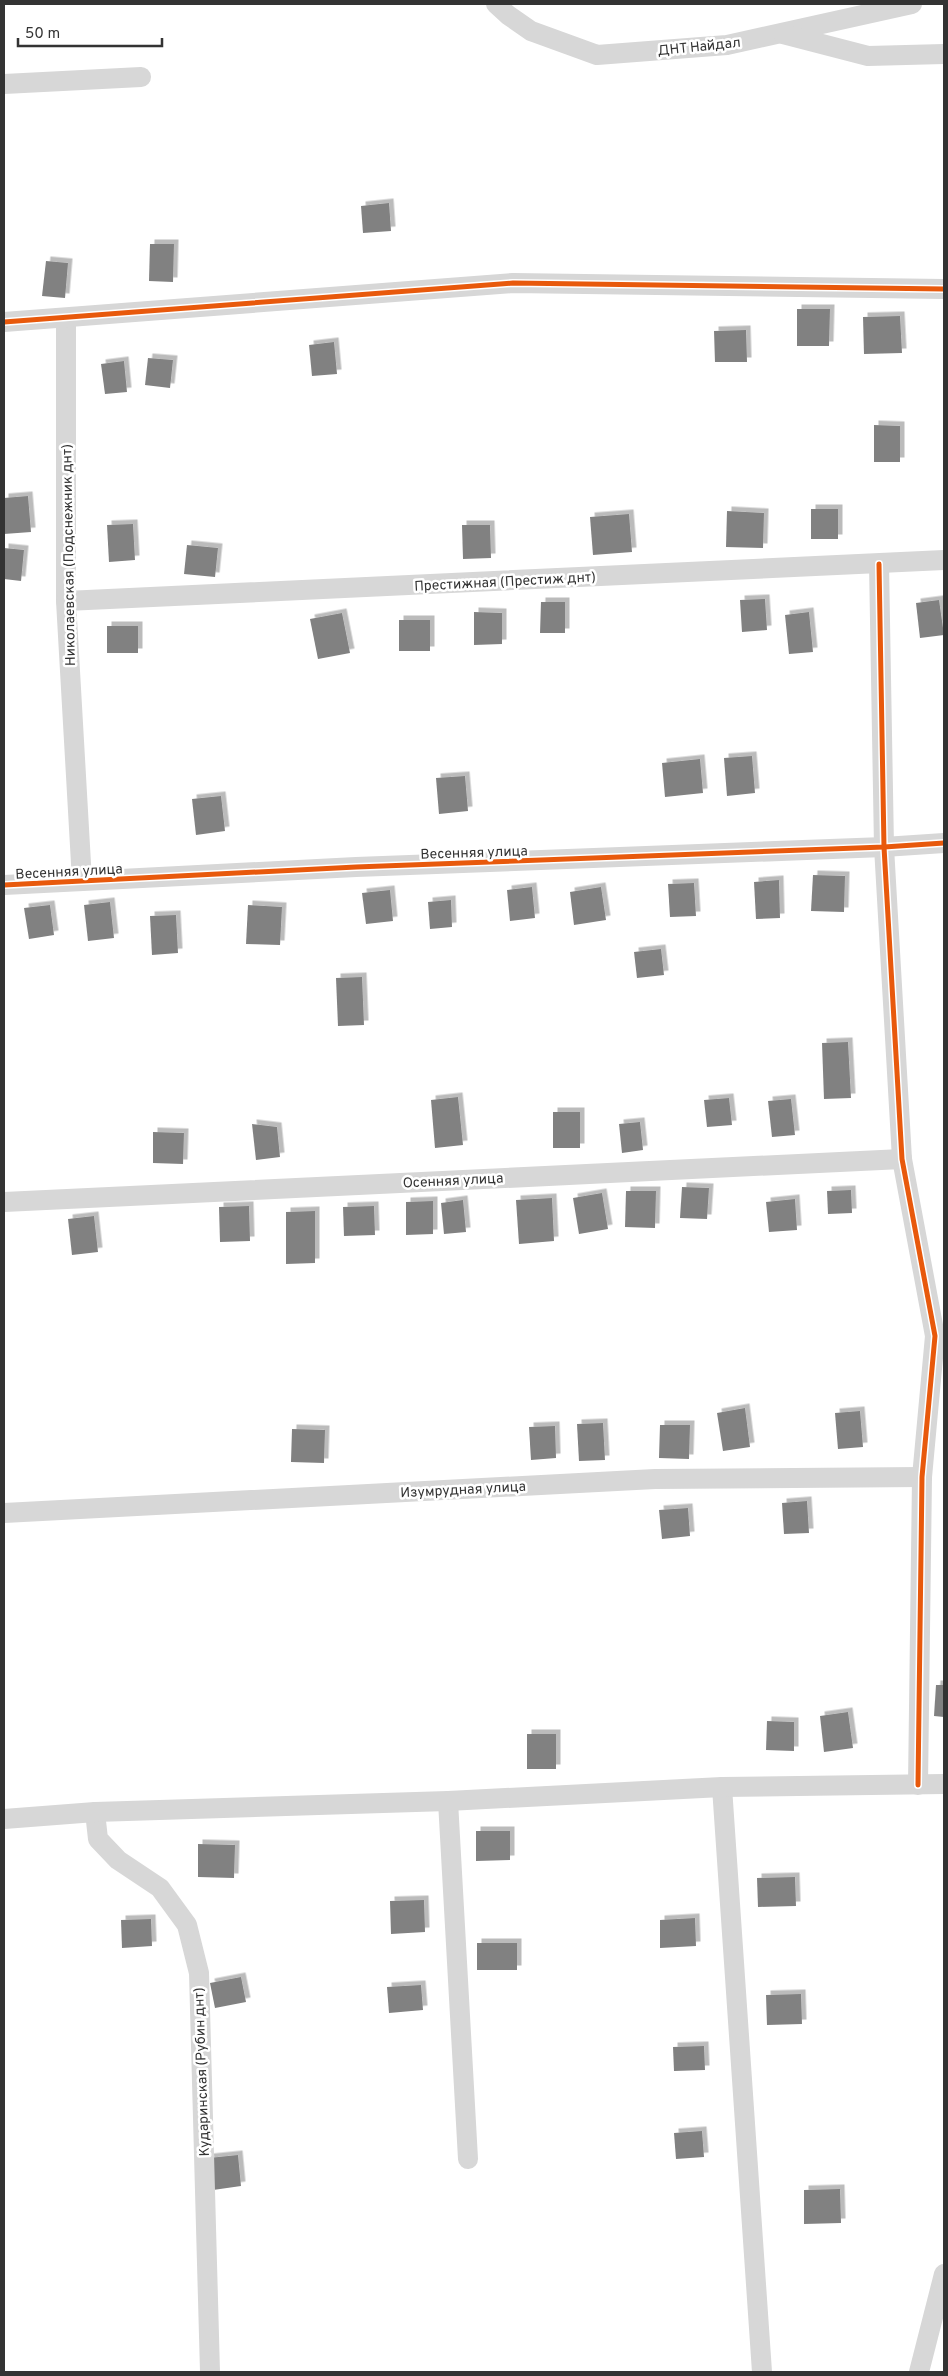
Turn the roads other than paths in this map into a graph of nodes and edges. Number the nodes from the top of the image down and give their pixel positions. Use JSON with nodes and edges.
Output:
{"nodes":[{"id":1,"x":912,"y":4,"type":"edge"},
{"id":2,"x":507,"y":8,"type":"edge"},
{"id":3,"x":779,"y":33,"type":"junction"},
{"id":4,"x":944,"y":54,"type":"edge"},
{"id":5,"x":141,"y":77,"type":"dead end"},
{"id":6,"x":4,"y":84,"type":"edge"},
{"id":7,"x":944,"y":289,"type":"edge"},
{"id":8,"x":66,"y":318,"type":"junction"},
{"id":9,"x":4,"y":322,"type":"edge"},
{"id":10,"x":944,"y":560,"type":"edge"},
{"id":11,"x":879,"y":564,"type":"junction"},
{"id":12,"x":66,"y":601,"type":"junction"},
{"id":13,"x":944,"y":843,"type":"edge"},
{"id":14,"x":884,"y":847,"type":"junction"},
{"id":15,"x":82,"y":881,"type":"junction"},
{"id":16,"x":4,"y":885,"type":"edge"},
{"id":17,"x":902,"y":1159,"type":"junction"},
{"id":18,"x":4,"y":1202,"type":"edge"},
{"id":19,"x":922,"y":1477,"type":"junction"},
{"id":20,"x":4,"y":1513,"type":"edge"},
{"id":21,"x":944,"y":1784,"type":"edge"},
{"id":22,"x":918,"y":1785,"type":"junction"},
{"id":23,"x":722,"y":1787,"type":"junction"},
{"id":24,"x":448,"y":1801,"type":"junction"},
{"id":25,"x":94,"y":1812,"type":"junction"},
{"id":26,"x":4,"y":1819,"type":"edge"},
{"id":27,"x":468,"y":2159,"type":"dead end"},
{"id":28,"x":944,"y":2274,"type":"edge"},
{"id":29,"x":210,"y":2372,"type":"edge"},
{"id":30,"x":762,"y":2372,"type":"edge"},
{"id":31,"x":919,"y":2372,"type":"edge"}],
"edges":[{"from":1,"to":3,"type":"street","name":"ДНТ Найдал"},
{"from":2,"to":3,"type":"street","name":"ДНТ Найдал"},
{"from":3,"to":4,"type":"street"},
{"from":5,"to":6,"type":"street"},
{"from":7,"to":8,"type":"street"},
{"from":8,"to":9,"type":"street"},
{"from":8,"to":12,"type":"street","name":"Николаевская (Подснежник днт)"},
{"from":10,"to":11,"type":"street","name":"Престижная (Престиж днт)"},
{"from":11,"to":12,"type":"street","name":"Престижная (Престиж днт)"},
{"from":11,"to":14,"type":"street"},
{"from":12,"to":15,"type":"street","name":"Николаевская (Подснежник днт)"},
{"from":13,"to":14,"type":"street","name":"Весенняя улица"},
{"from":14,"to":15,"type":"street","name":"Весенняя улица"},
{"from":14,"to":17,"type":"street"},
{"from":15,"to":16,"type":"street","name":"Весенняя улица"},
{"from":17,"to":18,"type":"street","name":"Осенняя улица"},
{"from":17,"to":19,"type":"street"},
{"from":19,"to":20,"type":"street","name":"Изумрудная улица"},
{"from":19,"to":22,"type":"street"},
{"from":21,"to":22,"type":"street"},
{"from":22,"to":23,"type":"street"},
{"from":23,"to":24,"type":"street"},
{"from":23,"to":30,"type":"street"},
{"from":24,"to":25,"type":"street"},
{"from":24,"to":27,"type":"street"},
{"from":25,"to":26,"type":"street"},
{"from":25,"to":29,"type":"street","name":"Кударинская (Рубин днт)"},
{"from":28,"to":31,"type":"street"}]}
